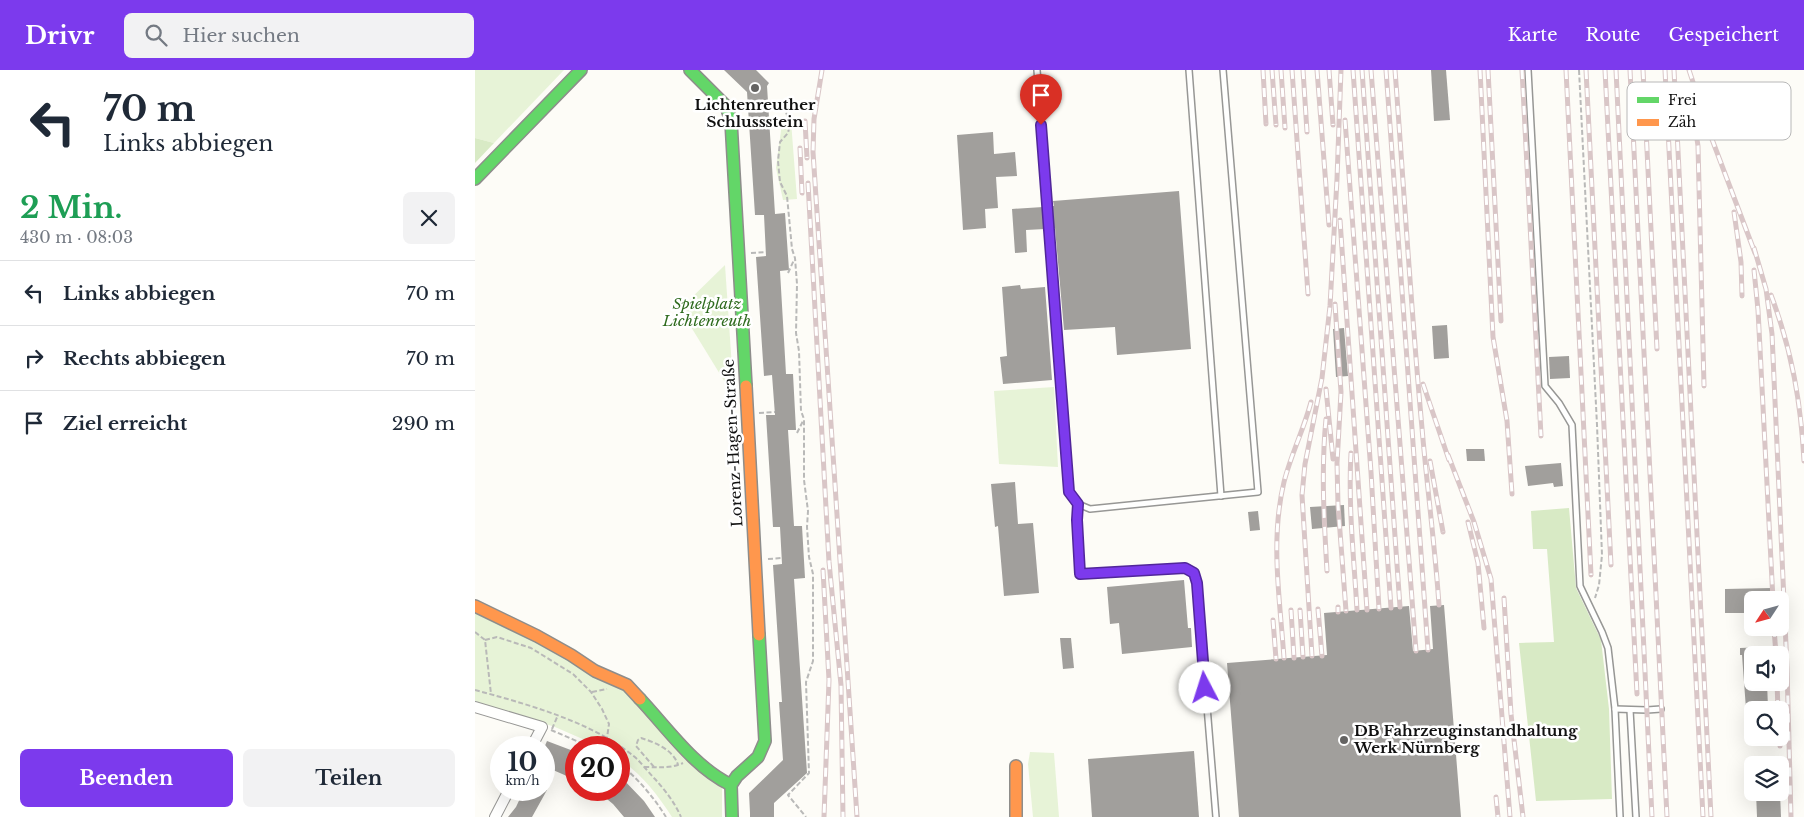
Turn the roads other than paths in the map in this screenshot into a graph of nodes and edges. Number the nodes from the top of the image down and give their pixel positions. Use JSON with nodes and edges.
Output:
{"nodes":[{"id":1,"x":581,"y":70,"type":"edge"},
{"id":2,"x":690,"y":70,"type":"edge"},
{"id":3,"x":1037,"y":70,"type":"edge"},
{"id":4,"x":1189,"y":70,"type":"edge"},
{"id":5,"x":1223,"y":70,"type":"edge"},
{"id":6,"x":1528,"y":70,"type":"edge"},
{"id":7,"x":475,"y":179,"type":"edge"},
{"id":8,"x":1221,"y":496,"type":"junction"},
{"id":9,"x":1078,"y":504,"type":"junction"},
{"id":10,"x":475,"y":606,"type":"edge"},
{"id":11,"x":475,"y":707,"type":"edge"},
{"id":12,"x":1615,"y":709,"type":"junction"},
{"id":13,"x":1661,"y":709,"type":"dead end"},
{"id":14,"x":1630,"y":710,"type":"junction"},
{"id":15,"x":541,"y":736,"type":"edge"},
{"id":16,"x":1017,"y":766,"type":"dead end"},
{"id":17,"x":731,"y":785,"type":"junction"},
{"id":18,"x":503,"y":801,"type":"edge"},
{"id":19,"x":495,"y":817,"type":"edge"},
{"id":20,"x":732,"y":817,"type":"edge"},
{"id":21,"x":1016,"y":817,"type":"edge"},
{"id":22,"x":1216,"y":817,"type":"edge"},
{"id":23,"x":1620,"y":817,"type":"edge"},
{"id":24,"x":1636,"y":817,"type":"edge"}],
"edges":[{"from":1,"to":7,"type":"street"},
{"from":2,"to":17,"type":"street","name":"Lorenz-Hagen-Straße"},
{"from":3,"to":9,"type":"lane"},
{"from":4,"to":8,"type":"lane"},
{"from":5,"to":8,"type":"lane"},
{"from":6,"to":12,"type":"lane"},
{"from":8,"to":9,"type":"lane"},
{"from":9,"to":22,"type":"lane"},
{"from":10,"to":17,"type":"street"},
{"from":11,"to":15,"type":"street"},
{"from":12,"to":14,"type":"lane"},
{"from":12,"to":23,"type":"lane"},
{"from":13,"to":14,"type":"lane"},
{"from":14,"to":24,"type":"lane"},
{"from":16,"to":21,"type":"street"},
{"from":17,"to":20,"type":"street"},
{"from":18,"to":19,"type":"street"}]}
